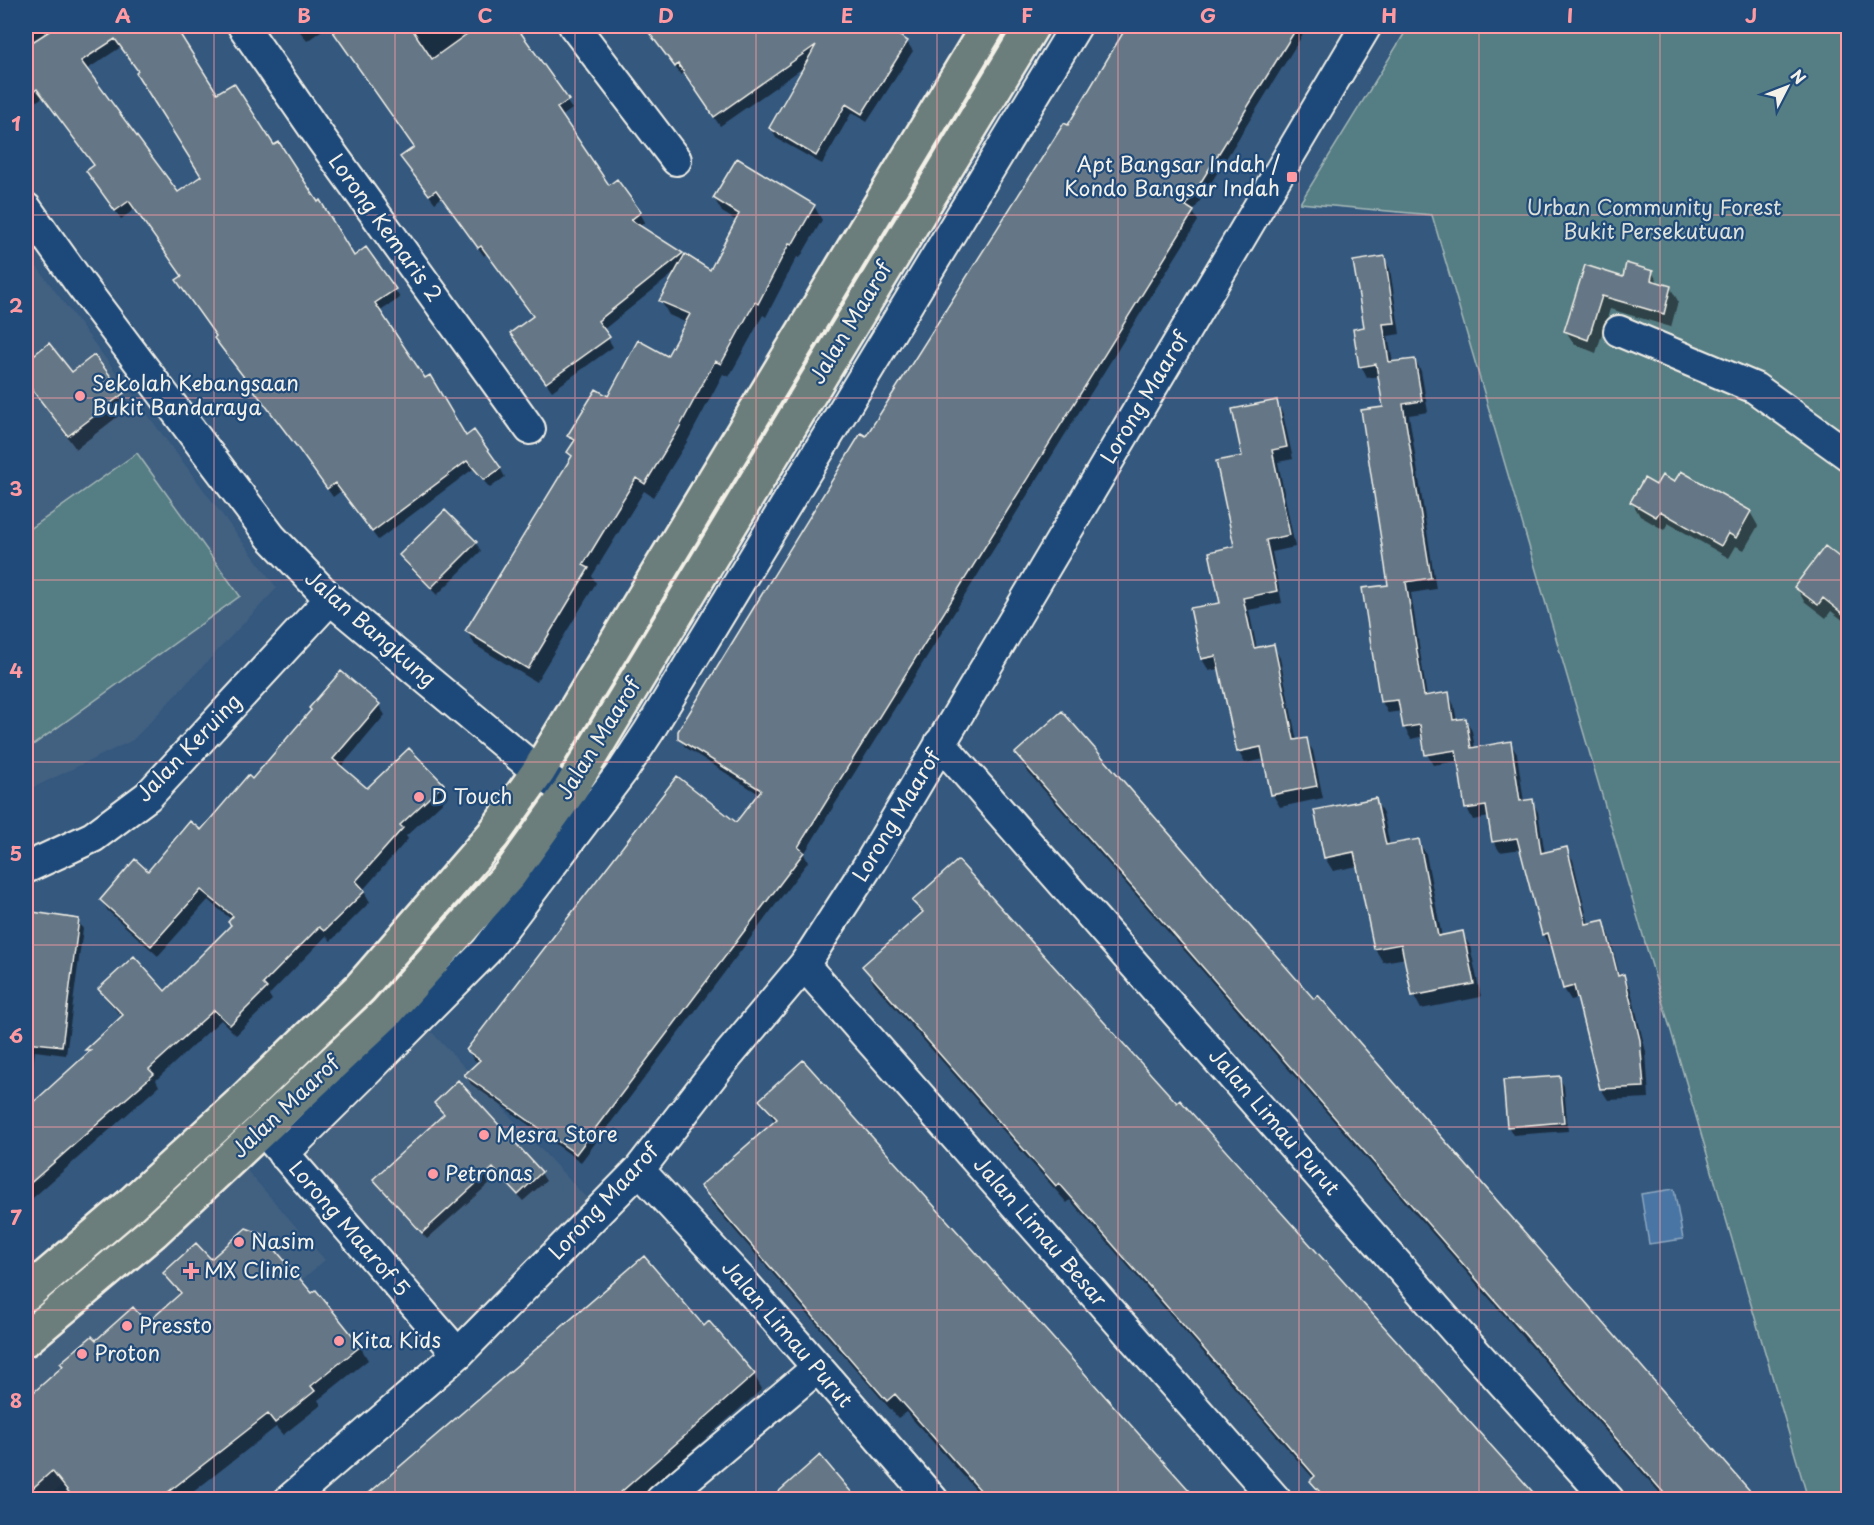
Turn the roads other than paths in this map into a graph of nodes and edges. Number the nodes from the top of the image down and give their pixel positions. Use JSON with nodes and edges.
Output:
{"nodes":[{"id":1,"x":243,"y":26,"type":"edge"},
{"id":2,"x":574,"y":26,"type":"edge"},
{"id":3,"x":988,"y":26,"type":"edge"},
{"id":4,"x":1032,"y":26,"type":"edge"},
{"id":5,"x":1076,"y":26,"type":"edge"},
{"id":6,"x":1366,"y":26,"type":"edge"},
{"id":7,"x":676,"y":160,"type":"dead end"},
{"id":8,"x":26,"y":208,"type":"edge"},
{"id":9,"x":1619,"y":331,"type":"dead end"},
{"id":10,"x":530,"y":429,"type":"dead end"},
{"id":11,"x":1848,"y":455,"type":"edge"},
{"id":12,"x":330,"y":599,"type":"junction"},
{"id":13,"x":940,"y":743,"type":"junction"},
{"id":14,"x":538,"y":772,"type":"junction"},
{"id":15,"x":568,"y":793,"type":"junction"},
{"id":16,"x":26,"y":868,"type":"edge"},
{"id":17,"x":804,"y":965,"type":"junction"},
{"id":18,"x":241,"y":1103,"type":"junction"},
{"id":19,"x":273,"y":1141,"type":"junction"},
{"id":20,"x":639,"y":1170,"type":"junction"},
{"id":21,"x":26,"y":1294,"type":"edge"},
{"id":22,"x":26,"y":1339,"type":"edge"},
{"id":23,"x":458,"y":1354,"type":"junction"},
{"id":24,"x":817,"y":1368,"type":"junction"},
{"id":25,"x":289,"y":1500,"type":"edge"},
{"id":26,"x":662,"y":1500,"type":"edge"},
{"id":27,"x":933,"y":1500,"type":"edge"},
{"id":28,"x":1276,"y":1500,"type":"edge"},
{"id":29,"x":1609,"y":1500,"type":"edge"}],
"edges":[{"from":1,"to":10,"type":"street","name":"Lorong Kemaris 2"},
{"from":2,"to":7,"type":"street"},
{"from":3,"to":14,"type":"main road","name":"Jalan Maarof"},
{"from":4,"to":15,"type":"main road","name":"Jalan Maarof"},
{"from":5,"to":19,"type":"street","name":"Jalan Maarof"},
{"from":6,"to":13,"type":"street","name":"Lorong Maarof"},
{"from":8,"to":12,"type":"street","name":"Jalan Bangkung"},
{"from":9,"to":11,"type":"street"},
{"from":12,"to":14,"type":"street","name":"Jalan Bangkung"},
{"from":12,"to":16,"type":"street","name":"Jalan Keruing"},
{"from":13,"to":17,"type":"street","name":"Lorong Maarof"},
{"from":13,"to":29,"type":"street","name":"Jalan Limau Purut"},
{"from":14,"to":15,"type":"street","name":"Jalan Bangkung"},
{"from":14,"to":18,"type":"main road","name":"Jalan Maarof"},
{"from":15,"to":19,"type":"main road","name":"Jalan Maarof"},
{"from":17,"to":20,"type":"street","name":"Lorong Maarof"},
{"from":17,"to":28,"type":"street","name":"Jalan Limau Besar"},
{"from":18,"to":19,"type":"street","name":"Lorong Maarof 5"},
{"from":18,"to":21,"type":"main road","name":"Jalan Maarof"},
{"from":19,"to":22,"type":"main road","name":"Jalan Maarof"},
{"from":19,"to":23,"type":"street","name":"Lorong Maarof 5"},
{"from":20,"to":23,"type":"street","name":"Lorong Maarof"},
{"from":20,"to":24,"type":"street","name":"Jalan Limau Purut"},
{"from":23,"to":25,"type":"street","name":"Lorong Maarof"},
{"from":24,"to":26,"type":"street"},
{"from":24,"to":27,"type":"street","name":"Jalan Limau Purut"}]}
